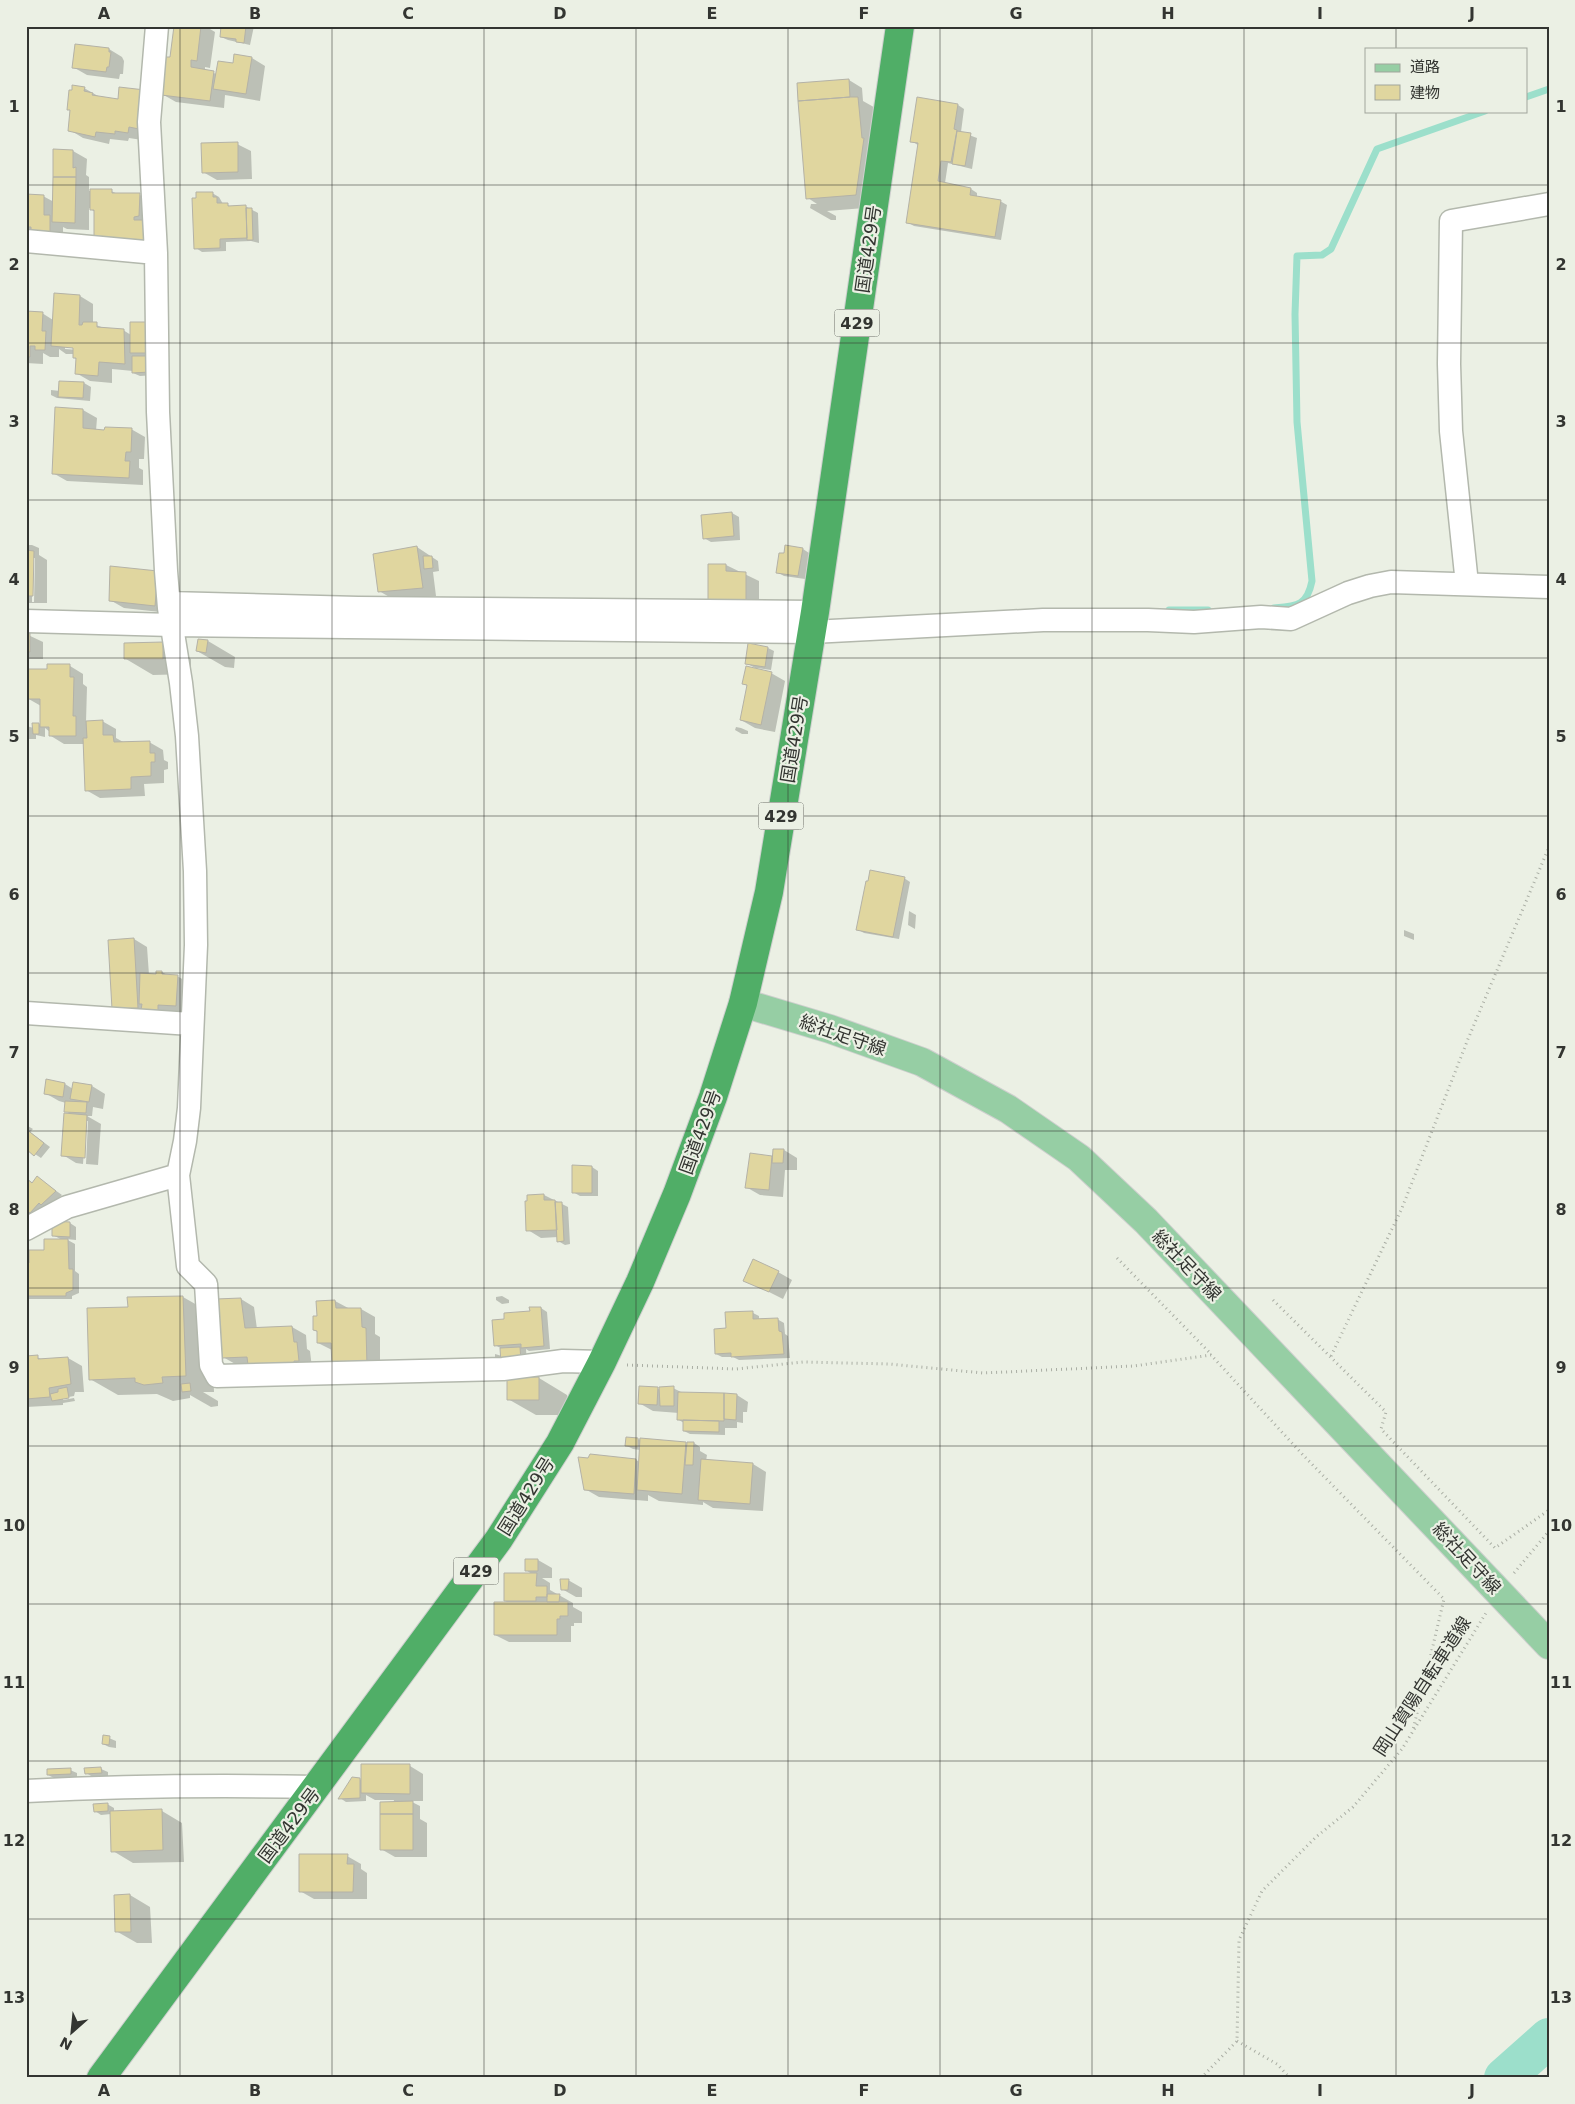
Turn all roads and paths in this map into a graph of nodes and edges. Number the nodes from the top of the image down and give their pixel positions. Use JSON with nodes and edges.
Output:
{"nodes":[{"id":1,"x":157,"y":26,"type":"edge"},
{"id":2,"x":900,"y":26,"type":"edge"},
{"id":3,"x":1549,"y":204,"type":"edge"},
{"id":4,"x":26,"y":241,"type":"edge"},
{"id":5,"x":156,"y":253,"type":"junction"},
{"id":6,"x":1467,"y":584,"type":"junction"},
{"id":7,"x":1549,"y":587,"type":"edge"},
{"id":8,"x":170,"y":614,"type":"junction"},
{"id":9,"x":26,"y":621,"type":"edge"},
{"id":10,"x":813,"y":623,"type":"junction"},
{"id":11,"x":1549,"y":847,"type":"edge"},
{"id":12,"x":743,"y":1003,"type":"junction"},
{"id":13,"x":26,"y":1013,"type":"edge"},
{"id":14,"x":191,"y":1024,"type":"junction"},
{"id":15,"x":178,"y":1175,"type":"junction"},
{"id":16,"x":26,"y":1229,"type":"edge"},
{"id":17,"x":1117,"y":1258,"type":"dead end"},
{"id":18,"x":1274,"y":1300,"type":"dead end"},
{"id":19,"x":1211,"y":1355,"type":"junction"},
{"id":20,"x":1331,"y":1356,"type":"junction"},
{"id":21,"x":602,"y":1362,"type":"junction"},
{"id":22,"x":1549,"y":1510,"type":"edge"},
{"id":23,"x":1549,"y":1531,"type":"edge"},
{"id":24,"x":1506,"y":1600,"type":"junction"},
{"id":25,"x":1549,"y":1645,"type":"edge"},
{"id":26,"x":1414,"y":1730,"type":"junction"},
{"id":27,"x":317,"y":1787,"type":"junction"},
{"id":28,"x":26,"y":1792,"type":"edge"},
{"id":29,"x":1237,"y":2041,"type":"junction"},
{"id":30,"x":101,"y":2078,"type":"edge"},
{"id":31,"x":1202,"y":2078,"type":"edge"},
{"id":32,"x":1290,"y":2078,"type":"edge"}],
"edges":[{"from":1,"to":5,"type":"street"},
{"from":2,"to":10,"type":"highway","name":"国道429号","number":"429"},
{"from":3,"to":6,"type":"street"},
{"from":4,"to":5,"type":"street"},
{"from":5,"to":8,"type":"street"},
{"from":6,"to":7,"type":"street"},
{"from":6,"to":10,"type":"street"},
{"from":8,"to":9,"type":"street"},
{"from":8,"to":10,"type":"street"},
{"from":8,"to":14,"type":"street"},
{"from":10,"to":12,"type":"highway","name":"国道429号","number":"429"},
{"from":11,"to":20,"type":"path"},
{"from":12,"to":21,"type":"highway","name":"国道429号","number":"429"},
{"from":12,"to":24,"type":"main road","name":"総社足守線"},
{"from":13,"to":14,"type":"street"},
{"from":14,"to":15,"type":"street"},
{"from":15,"to":16,"type":"street"},
{"from":15,"to":21,"type":"street"},
{"from":17,"to":19,"type":"path"},
{"from":18,"to":20,"type":"path"},
{"from":19,"to":21,"type":"path"},
{"from":19,"to":26,"type":"path"},
{"from":20,"to":22,"type":"path"},
{"from":21,"to":27,"type":"highway","name":"国道429号","number":"429"},
{"from":23,"to":24,"type":"path","name":"岡山賀陽自転車道線"},
{"from":24,"to":25,"type":"main road","name":"総社足守線"},
{"from":24,"to":26,"type":"path","name":"岡山賀陽自転車道線"},
{"from":26,"to":29,"type":"path","name":"岡山賀陽自転車道線"},
{"from":27,"to":28,"type":"street"},
{"from":27,"to":30,"type":"highway","name":"国道429号","number":"429"},
{"from":29,"to":31,"type":"path"},
{"from":29,"to":32,"type":"path"}]}
